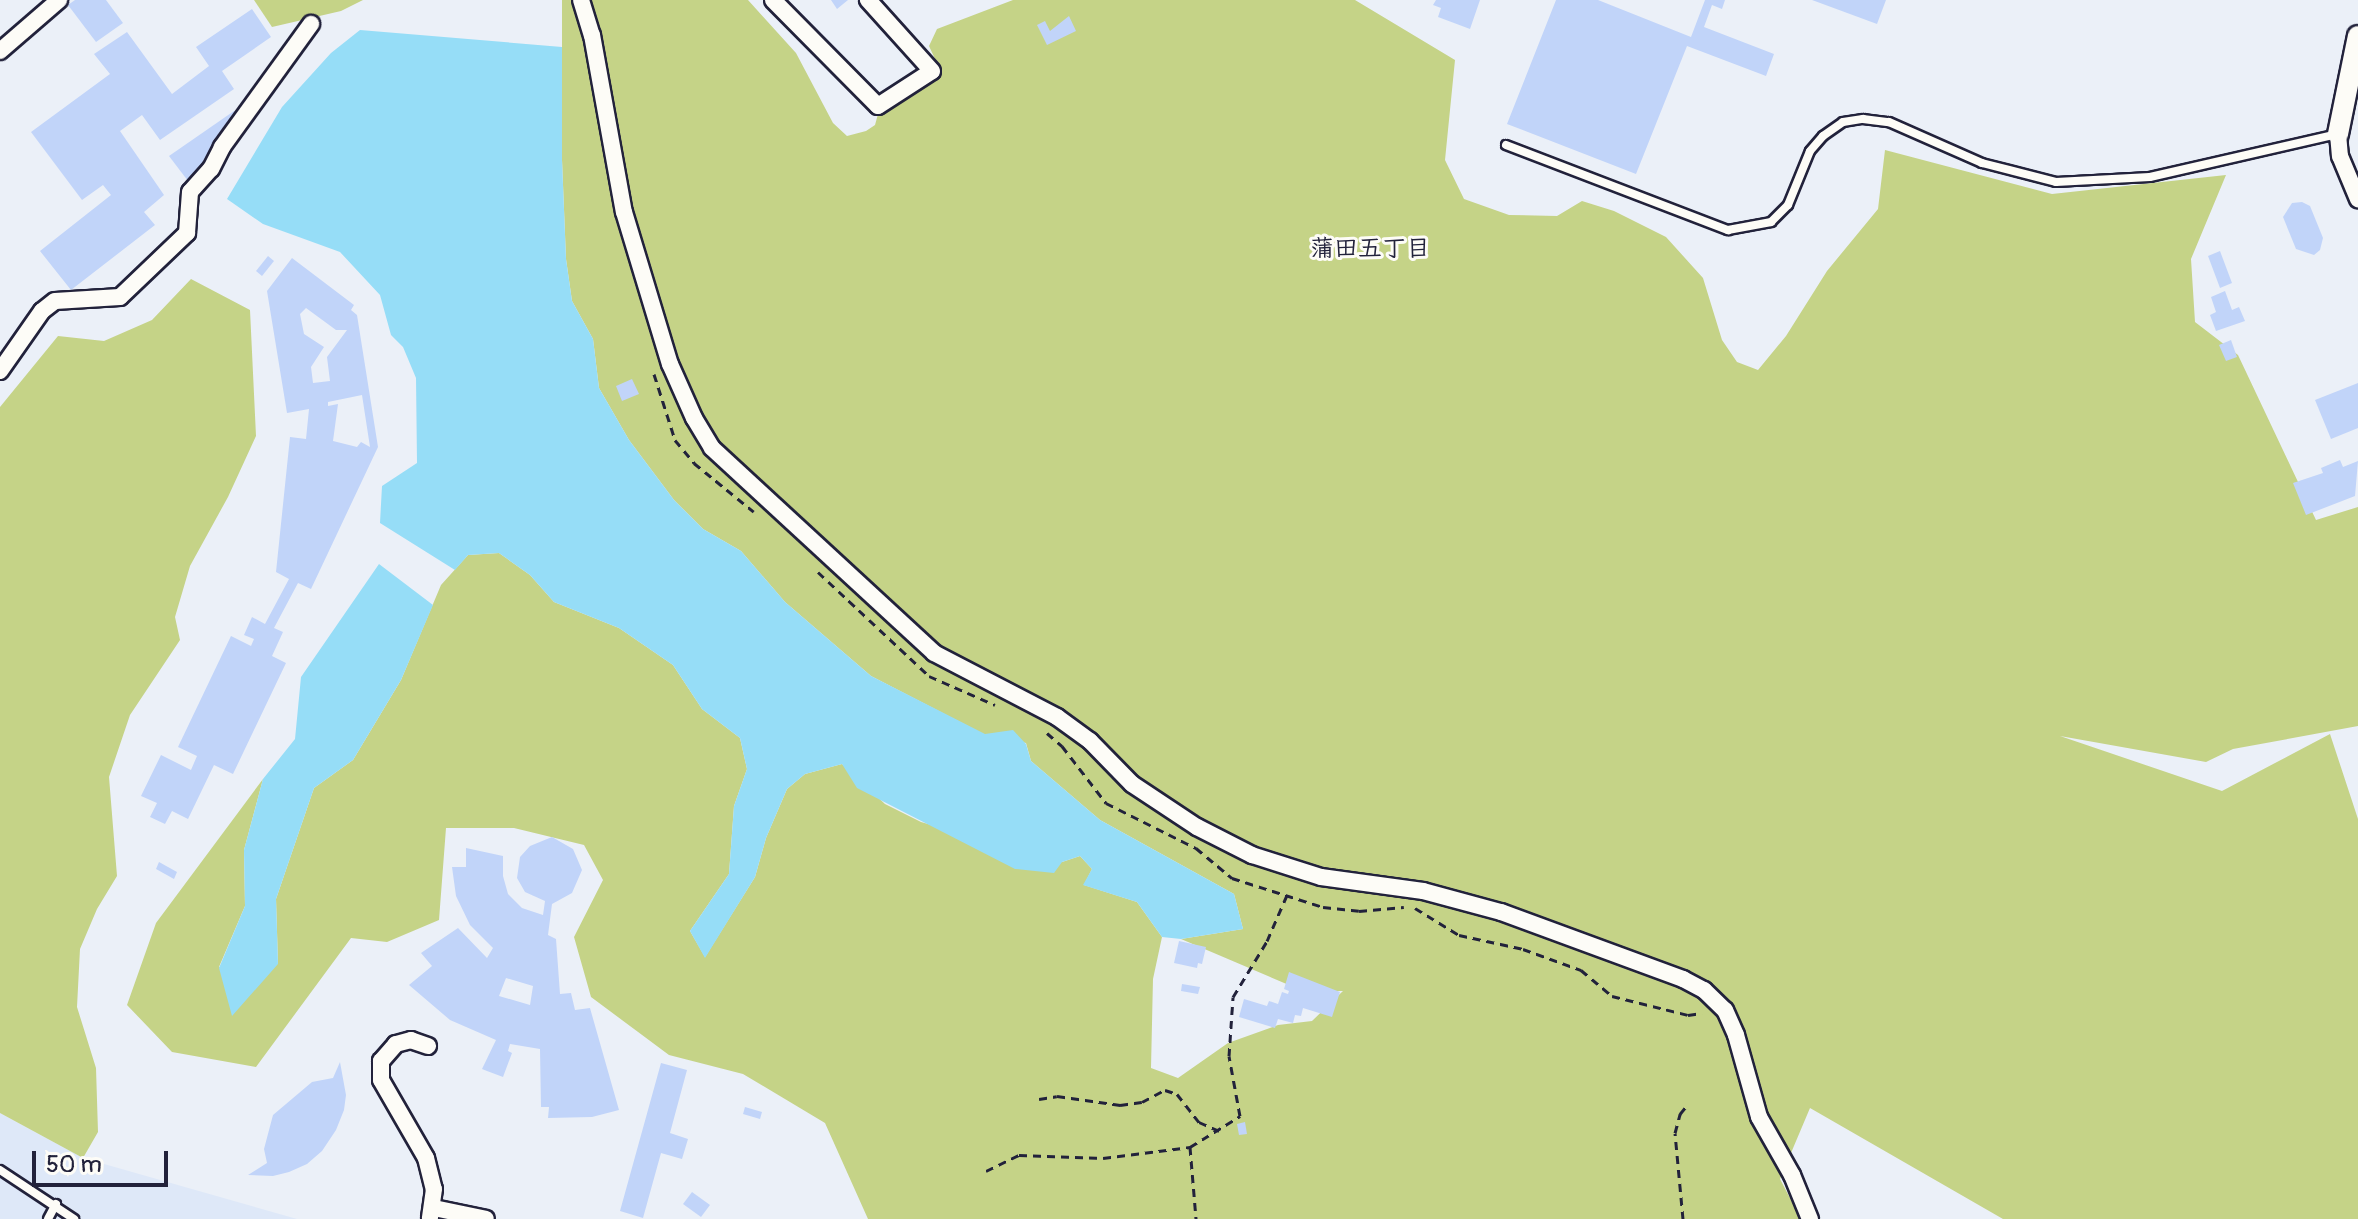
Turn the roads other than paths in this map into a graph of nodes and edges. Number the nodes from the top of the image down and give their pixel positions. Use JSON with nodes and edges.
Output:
{"nodes":[{"id":1,"x":59,"y":0,"type":"edge"},
{"id":2,"x":581,"y":0,"type":"edge"},
{"id":3,"x":773,"y":0,"type":"edge"},
{"id":4,"x":868,"y":0,"type":"edge"},
{"id":5,"x":311,"y":24,"type":"dead end"},
{"id":6,"x":2358,"y":36,"type":"edge"},
{"id":7,"x":0,"y":51,"type":"edge"},
{"id":8,"x":2338,"y":134,"type":"junction"},
{"id":9,"x":1506,"y":145,"type":"dead end"},
{"id":10,"x":2358,"y":199,"type":"edge"},
{"id":11,"x":0,"y":371,"type":"edge"},
{"id":12,"x":428,"y":1046,"type":"dead end"},
{"id":13,"x":0,"y":1170,"type":"edge"},
{"id":14,"x":56,"y":1204,"type":"junction"},
{"id":15,"x":432,"y":1214,"type":"edge"},
{"id":16,"x":48,"y":1219,"type":"edge"},
{"id":17,"x":74,"y":1219,"type":"edge"},
{"id":18,"x":486,"y":1219,"type":"edge"},
{"id":19,"x":1810,"y":1219,"type":"edge"}],
"edges":[{"from":1,"to":7,"type":"street"},
{"from":2,"to":19,"type":"street"},
{"from":3,"to":4,"type":"street"},
{"from":5,"to":11,"type":"street"},
{"from":6,"to":8,"type":"street"},
{"from":8,"to":9,"type":"lane"},
{"from":8,"to":10,"type":"street"},
{"from":12,"to":15,"type":"street"},
{"from":13,"to":14,"type":"lane"},
{"from":14,"to":16,"type":"lane"},
{"from":14,"to":17,"type":"lane"},
{"from":15,"to":18,"type":"street"}]}
